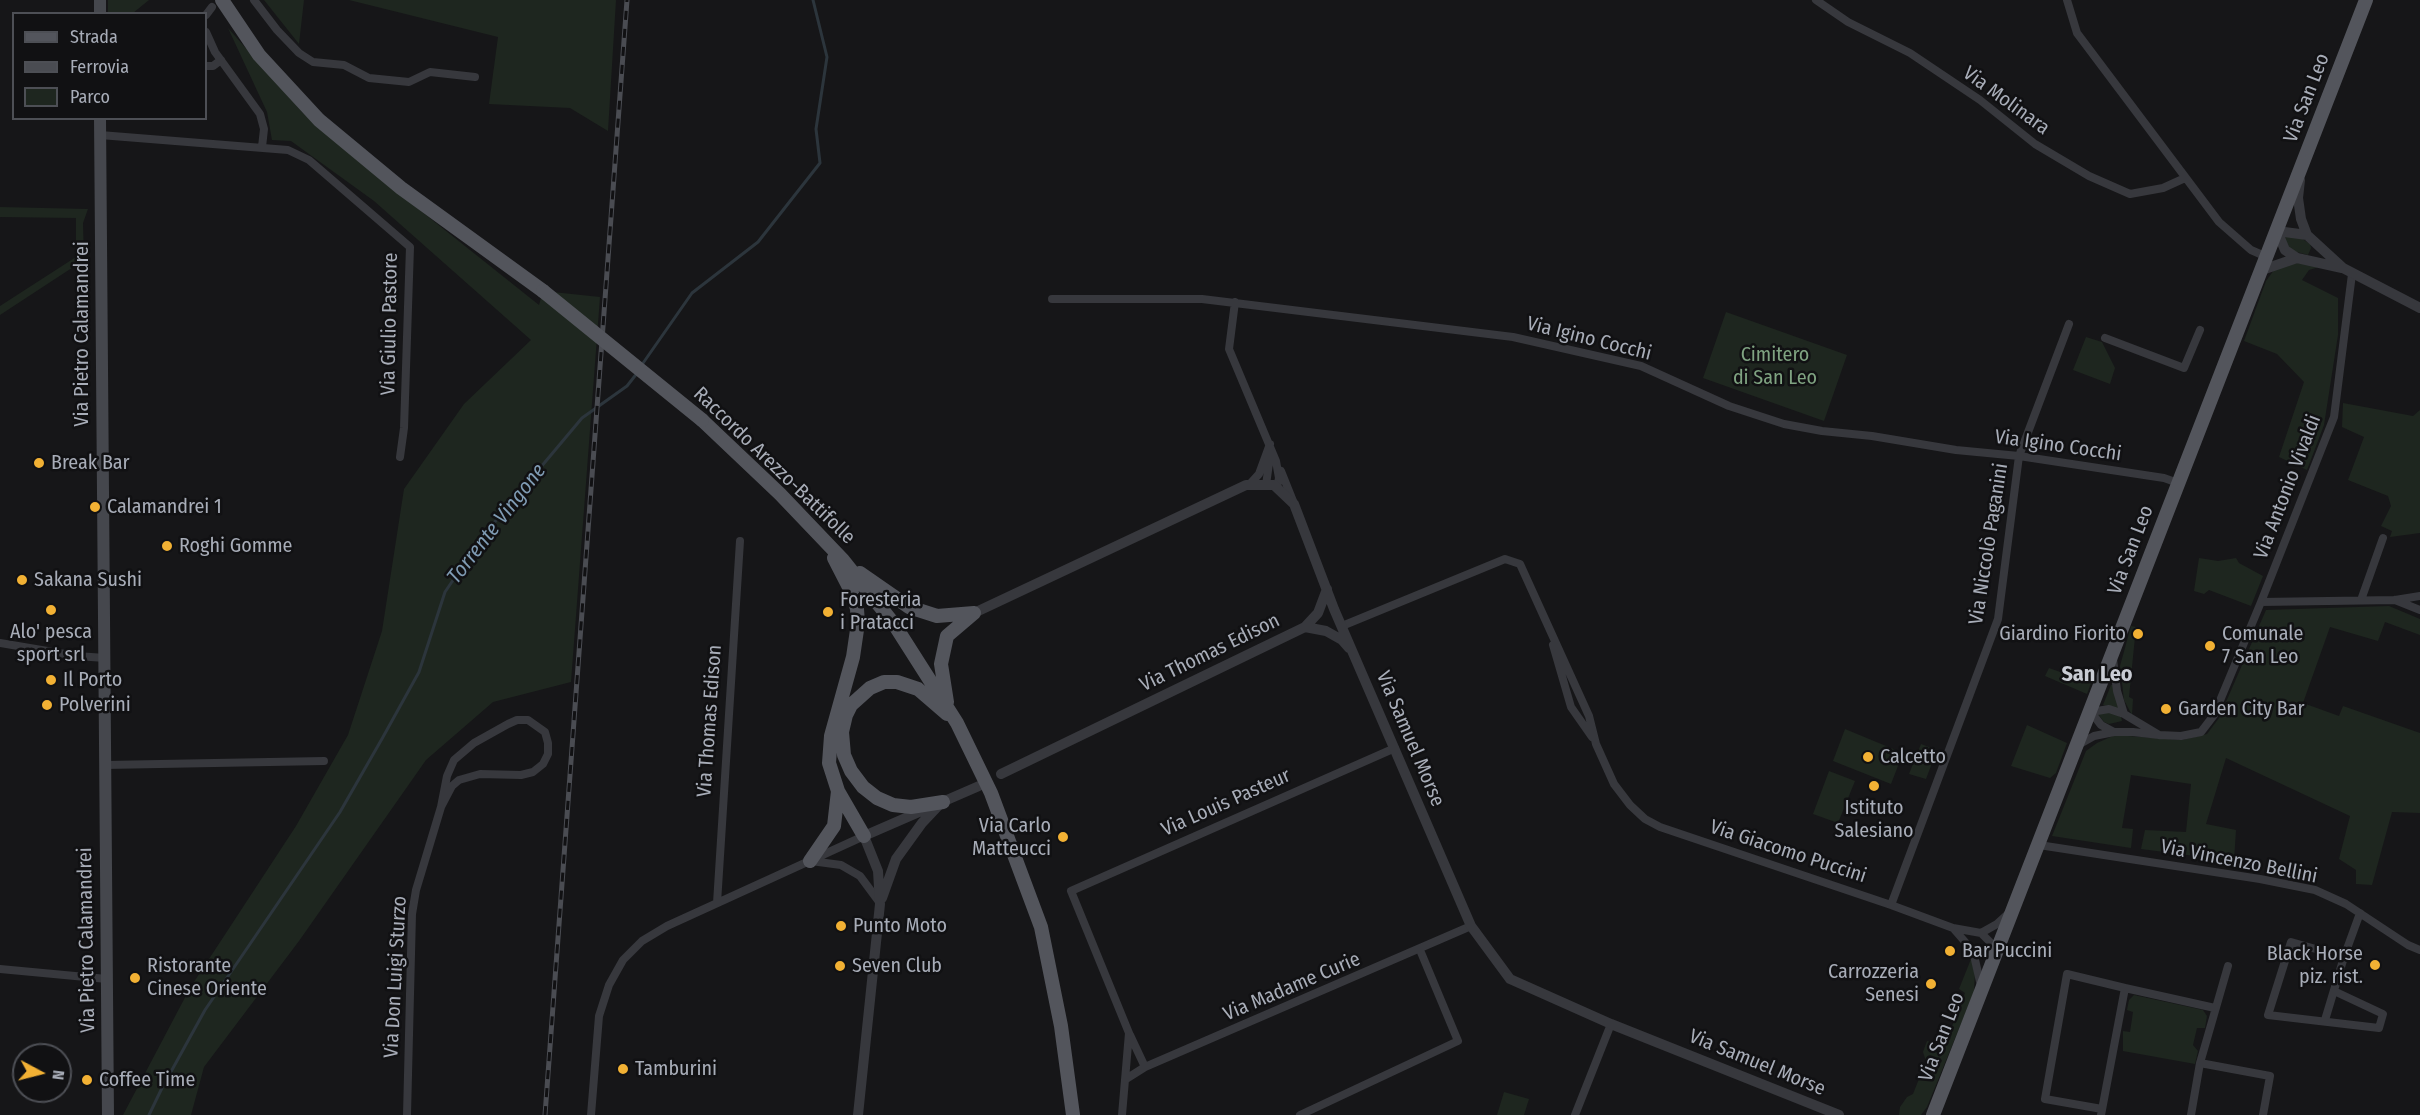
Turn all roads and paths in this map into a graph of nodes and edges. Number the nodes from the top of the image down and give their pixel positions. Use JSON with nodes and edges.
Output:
{"nodes":[{"id":1,"x":254,"y":0,"type":"edge"},
{"id":2,"x":1816,"y":0,"type":"edge"},
{"id":3,"x":2067,"y":0,"type":"edge"},
{"id":4,"x":2366,"y":0,"type":"edge"},
{"id":5,"x":217,"y":3,"type":"edge"},
{"id":6,"x":207,"y":34,"type":"edge"},
{"id":7,"x":221,"y":60,"type":"junction"},
{"id":8,"x":207,"y":66,"type":"edge"},
{"id":9,"x":475,"y":77,"type":"dead end"},
{"id":10,"x":100,"y":120,"type":"edge"},
{"id":11,"x":100,"y":135,"type":"junction"},
{"id":12,"x":262,"y":147,"type":"junction"},
{"id":13,"x":2300,"y":170,"type":"junction"},
{"id":14,"x":2186,"y":178,"type":"junction"},
{"id":15,"x":2277,"y":231,"type":"junction"},
{"id":16,"x":2307,"y":235,"type":"junction"},
{"id":17,"x":2267,"y":257,"type":"junction"},
{"id":18,"x":2298,"y":258,"type":"junction"},
{"id":19,"x":2262,"y":270,"type":"junction"},
{"id":20,"x":2347,"y":271,"type":"junction"},
{"id":21,"x":1052,"y":299,"type":"dead end"},
{"id":22,"x":1235,"y":302,"type":"junction"},
{"id":23,"x":2420,"y":308,"type":"edge"},
{"id":24,"x":2069,"y":324,"type":"dead end"},
{"id":25,"x":2200,"y":330,"type":"dead end"},
{"id":26,"x":2104,"y":338,"type":"dead end"},
{"id":27,"x":1270,"y":444,"type":"junction"},
{"id":28,"x":2019,"y":456,"type":"junction"},
{"id":29,"x":400,"y":457,"type":"dead end"},
{"id":30,"x":1276,"y":461,"type":"junction"},
{"id":31,"x":2178,"y":483,"type":"junction"},
{"id":32,"x":1249,"y":485,"type":"junction"},
{"id":33,"x":1271,"y":486,"type":"junction"},
{"id":34,"x":1294,"y":504,"type":"junction"},
{"id":35,"x":2383,"y":537,"type":"dead end"},
{"id":36,"x":740,"y":541,"type":"dead end"},
{"id":37,"x":828,"y":546,"type":"junction"},
{"id":38,"x":843,"y":560,"type":"junction"},
{"id":39,"x":1327,"y":589,"type":"junction"},
{"id":40,"x":2420,"y":596,"type":"edge"},
{"id":41,"x":2361,"y":600,"type":"junction"},
{"id":42,"x":2395,"y":600,"type":"junction"},
{"id":43,"x":2261,"y":602,"type":"junction"},
{"id":44,"x":2420,"y":610,"type":"edge"},
{"id":45,"x":1318,"y":612,"type":"junction"},
{"id":46,"x":974,"y":613,"type":"junction"},
{"id":47,"x":1338,"y":617,"type":"junction"},
{"id":48,"x":1305,"y":627,"type":"junction"},
{"id":49,"x":1326,"y":631,"type":"junction"},
{"id":50,"x":0,"y":643,"type":"edge"},
{"id":51,"x":1354,"y":653,"type":"junction"},
{"id":52,"x":2112,"y":655,"type":"junction"},
{"id":53,"x":105,"y":658,"type":"junction"},
{"id":54,"x":948,"y":708,"type":"junction"},
{"id":55,"x":2091,"y":712,"type":"junction"},
{"id":56,"x":2124,"y":714,"type":"junction"},
{"id":57,"x":957,"y":723,"type":"junction"},
{"id":58,"x":842,"y":732,"type":"junction"},
{"id":59,"x":2114,"y":732,"type":"junction"},
{"id":60,"x":2159,"y":735,"type":"junction"},
{"id":61,"x":2078,"y":745,"type":"junction"},
{"id":62,"x":1395,"y":748,"type":"junction"},
{"id":63,"x":324,"y":761,"type":"dead end"},
{"id":64,"x":105,"y":765,"type":"junction"},
{"id":65,"x":1001,"y":774,"type":"dead end"},
{"id":66,"x":979,"y":786,"type":"dead end"},
{"id":67,"x":838,"y":791,"type":"junction"},
{"id":68,"x":943,"y":802,"type":"junction"},
{"id":69,"x":441,"y":807,"type":"junction"},
{"id":70,"x":862,"y":832,"type":"junction"},
{"id":71,"x":2039,"y":844,"type":"junction"},
{"id":72,"x":810,"y":861,"type":"junction"},
{"id":73,"x":717,"y":903,"type":"junction"},
{"id":74,"x":880,"y":904,"type":"junction"},
{"id":75,"x":1891,"y":905,"type":"junction"},
{"id":76,"x":2013,"y":909,"type":"junction"},
{"id":77,"x":2360,"y":913,"type":"junction"},
{"id":78,"x":1471,"y":926,"type":"junction"},
{"id":79,"x":1953,"y":928,"type":"junction"},
{"id":80,"x":1981,"y":933,"type":"junction"},
{"id":81,"x":1997,"y":949,"type":"junction"},
{"id":82,"x":1420,"y":950,"type":"junction"},
{"id":83,"x":2420,"y":950,"type":"edge"},
{"id":84,"x":1973,"y":951,"type":"junction"},
{"id":85,"x":2344,"y":957,"type":"junction"},
{"id":86,"x":2228,"y":966,"type":"dead end"},
{"id":87,"x":0,"y":969,"type":"edge"},
{"id":88,"x":107,"y":979,"type":"junction"},
{"id":89,"x":2125,"y":988,"type":"junction"},
{"id":90,"x":1982,"y":990,"type":"junction"},
{"id":91,"x":2334,"y":991,"type":"junction"},
{"id":92,"x":2215,"y":1008,"type":"junction"},
{"id":93,"x":2325,"y":1020,"type":"junction"},
{"id":94,"x":1611,"y":1024,"type":"junction"},
{"id":95,"x":1129,"y":1033,"type":"junction"},
{"id":96,"x":2200,"y":1063,"type":"junction"},
{"id":97,"x":1145,"y":1068,"type":"junction"},
{"id":98,"x":1126,"y":1079,"type":"junction"},
{"id":99,"x":2101,"y":1112,"type":"edge"},
{"id":100,"x":1933,"y":1113,"type":"edge"},
{"id":101,"x":108,"y":1115,"type":"edge"},
{"id":102,"x":407,"y":1115,"type":"edge"},
{"id":103,"x":591,"y":1115,"type":"edge"},
{"id":104,"x":858,"y":1115,"type":"edge"},
{"id":105,"x":1073,"y":1115,"type":"edge"},
{"id":106,"x":1122,"y":1115,"type":"edge"},
{"id":107,"x":1300,"y":1115,"type":"edge"},
{"id":108,"x":1575,"y":1115,"type":"edge"},
{"id":109,"x":1839,"y":1115,"type":"edge"},
{"id":110,"x":2191,"y":1115,"type":"edge"},
{"id":111,"x":2263,"y":1115,"type":"edge"}],
"edges":[{"from":1,"to":9,"type":"street"},
{"from":2,"to":14,"type":"street","name":"Via Molinara"},
{"from":3,"to":14,"type":"street"},
{"from":4,"to":13,"type":"main road","name":"Via San Leo"},
{"from":5,"to":37,"type":"main road","name":"Raccordo Arezzo-Battifolle","bridge":true},
{"from":6,"to":7,"type":"street"},
{"from":7,"to":8,"type":"street"},
{"from":7,"to":12,"type":"street"},
{"from":10,"to":11,"type":"main road","name":"Via Pietro Calamandrei"},
{"from":11,"to":12,"type":"street","name":"Via Giulio Pastore"},
{"from":11,"to":53,"type":"main road","name":"Via Pietro Calamandrei"},
{"from":12,"to":29,"type":"street","name":"Via Giulio Pastore"},
{"from":13,"to":15,"type":"main road","name":"Via San Leo"},
{"from":13,"to":16,"type":"street"},
{"from":14,"to":17,"type":"street"},
{"from":15,"to":16,"type":"street"},
{"from":15,"to":17,"type":"main road","name":"Via San Leo"},
{"from":15,"to":18,"type":"street"},
{"from":16,"to":20,"type":"street"},
{"from":17,"to":19,"type":"main road","name":"Via San Leo"},
{"from":18,"to":19,"type":"street"},
{"from":18,"to":20,"type":"street"},
{"from":19,"to":31,"type":"main road","name":"Via San Leo"},
{"from":20,"to":23,"type":"street"},
{"from":20,"to":43,"type":"street","name":"Via Antonio Vivaldi"},
{"from":21,"to":22,"type":"street","name":"Via Igino Cocchi"},
{"from":22,"to":27,"type":"street"},
{"from":22,"to":28,"type":"street","name":"Via Igino Cocchi"},
{"from":24,"to":28,"type":"street","name":"Via Niccolò Paganini"},
{"from":25,"to":26,"type":"street"},
{"from":27,"to":30,"type":"street"},
{"from":27,"to":32,"type":"street"},
{"from":27,"to":33,"type":"street"},
{"from":28,"to":31,"type":"street","name":"Via Igino Cocchi"},
{"from":28,"to":75,"type":"street","name":"Via Niccolò Paganini"},
{"from":30,"to":33,"type":"street"},
{"from":30,"to":34,"type":"street"},
{"from":31,"to":52,"type":"main road","name":"Via San Leo"},
{"from":32,"to":33,"type":"street"},
{"from":32,"to":46,"type":"street"},
{"from":33,"to":34,"type":"street","name":"Via Samuel Morse"},
{"from":34,"to":39,"type":"street","name":"Via Samuel Morse"},
{"from":35,"to":41,"type":"street"},
{"from":36,"to":73,"type":"street","name":"Via Thomas Edison"},
{"from":37,"to":38,"type":"main road","name":"Raccordo Arezzo-Battifolle"},
{"from":37,"to":67,"type":"main road"},
{"from":38,"to":46,"type":"main road"},
{"from":38,"to":54,"type":"main road","name":"Raccordo Arezzo-Battifolle"},
{"from":39,"to":45,"type":"street"},
{"from":39,"to":47,"type":"street","name":"Via Samuel Morse"},
{"from":40,"to":42,"type":"street"},
{"from":41,"to":42,"type":"street"},
{"from":41,"to":43,"type":"street"},
{"from":42,"to":44,"type":"street"},
{"from":43,"to":60,"type":"street","name":"Via Antonio Vivaldi"},
{"from":45,"to":47,"type":"street"},
{"from":45,"to":48,"type":"street"},
{"from":46,"to":54,"type":"main road"},
{"from":47,"to":49,"type":"street"},
{"from":47,"to":51,"type":"street","name":"Via Samuel Morse"},
{"from":47,"to":75,"type":"street","name":"Via Giacomo Puccini"},
{"from":48,"to":49,"type":"street"},
{"from":48,"to":65,"type":"street","name":"Via Thomas Edison"},
{"from":49,"to":51,"type":"street"},
{"from":50,"to":53,"type":"street"},
{"from":51,"to":62,"type":"street","name":"Via Samuel Morse"},
{"from":52,"to":55,"type":"main road","name":"Via San Leo"},
{"from":52,"to":56,"type":"street"},
{"from":53,"to":64,"type":"main road","name":"Via Pietro Calamandrei"},
{"from":54,"to":57,"type":"main road","name":"Raccordo Arezzo-Battifolle"},
{"from":55,"to":56,"type":"street"},
{"from":55,"to":59,"type":"street"},
{"from":55,"to":61,"type":"main road","name":"Via San Leo"},
{"from":56,"to":60,"type":"street"},
{"from":57,"to":58,"type":"main road"},
{"from":57,"to":105,"type":"main road","name":"Raccordo Arezzo-Battifolle"},
{"from":58,"to":68,"type":"main road"},
{"from":58,"to":70,"type":"main road"},
{"from":59,"to":60,"type":"street","name":"Via Antonio Vivaldi"},
{"from":59,"to":61,"type":"street"},
{"from":61,"to":71,"type":"main road","name":"Via San Leo"},
{"from":62,"to":78,"type":"street","name":"Via Samuel Morse"},
{"from":62,"to":95,"type":"street","name":"Via Louis Pasteur"},
{"from":63,"to":64,"type":"street"},
{"from":64,"to":88,"type":"main road","name":"Via Pietro Calamandrei"},
{"from":66,"to":68,"type":"street"},
{"from":67,"to":70,"type":"main road"},
{"from":67,"to":72,"type":"main road"},
{"from":68,"to":70,"type":"street"},
{"from":68,"to":74,"type":"street"},
{"from":69,"to":69,"type":"street","name":"Via Don Luigi Sturzo"},
{"from":69,"to":102,"type":"street","name":"Via Don Luigi Sturzo"},
{"from":70,"to":72,"type":"street"},
{"from":70,"to":74,"type":"street"},
{"from":71,"to":76,"type":"main road","name":"Via San Leo"},
{"from":71,"to":77,"type":"street","name":"Via Vincenzo Bellini"},
{"from":72,"to":73,"type":"street"},
{"from":72,"to":74,"type":"street"},
{"from":73,"to":103,"type":"street"},
{"from":74,"to":104,"type":"street"},
{"from":75,"to":79,"type":"street","name":"Via Giacomo Puccini"},
{"from":76,"to":80,"type":"street"},
{"from":76,"to":81,"type":"main road","name":"Via San Leo"},
{"from":77,"to":83,"type":"street","name":"Via Vincenzo Bellini"},
{"from":77,"to":85,"type":"street"},
{"from":78,"to":82,"type":"street","name":"Via Madame Curie"},
{"from":78,"to":94,"type":"street","name":"Via Samuel Morse"},
{"from":79,"to":80,"type":"street"},
{"from":79,"to":84,"type":"street","name":"Via Giacomo Puccini"},
{"from":80,"to":81,"type":"street"},
{"from":81,"to":84,"type":"street"},
{"from":81,"to":90,"type":"main road","name":"Via San Leo"},
{"from":82,"to":97,"type":"street","name":"Via Madame Curie"},
{"from":82,"to":107,"type":"street"},
{"from":84,"to":90,"type":"street"},
{"from":85,"to":91,"type":"street"},
{"from":85,"to":93,"type":"street"},
{"from":86,"to":92,"type":"street"},
{"from":87,"to":88,"type":"street"},
{"from":88,"to":101,"type":"main road","name":"Via Pietro Calamandrei"},
{"from":89,"to":92,"type":"street"},
{"from":89,"to":99,"type":"street"},
{"from":89,"to":99,"type":"street"},
{"from":90,"to":100,"type":"main road","name":"Via San Leo"},
{"from":91,"to":93,"type":"street"},
{"from":91,"to":93,"type":"street"},
{"from":92,"to":96,"type":"street"},
{"from":94,"to":108,"type":"street"},
{"from":94,"to":109,"type":"street","name":"Via Samuel Morse"},
{"from":95,"to":97,"type":"street"},
{"from":95,"to":98,"type":"street"},
{"from":96,"to":110,"type":"street"},
{"from":96,"to":111,"type":"street"},
{"from":97,"to":98,"type":"street","name":"Via Madame Curie"},
{"from":98,"to":106,"type":"street"}]}
